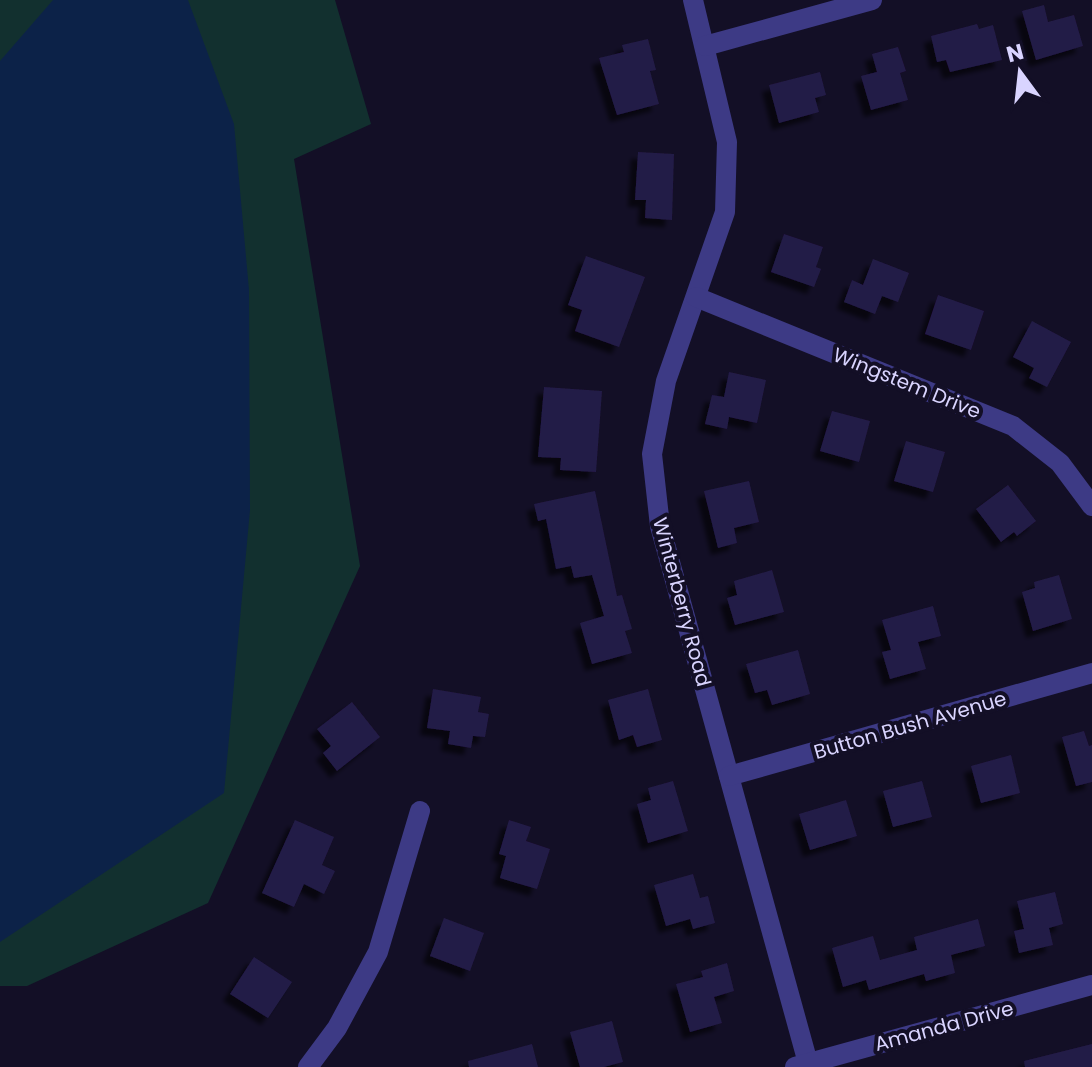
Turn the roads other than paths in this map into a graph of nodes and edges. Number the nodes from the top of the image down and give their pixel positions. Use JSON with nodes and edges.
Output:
{"nodes":[{"id":1,"x":693,"y":0,"type":"edge"},
{"id":2,"x":872,"y":0,"type":"edge"},
{"id":3,"x":705,"y":46,"type":"junction"},
{"id":4,"x":696,"y":297,"type":"junction"},
{"id":5,"x":1092,"y":506,"type":"edge"},
{"id":6,"x":1092,"y":673,"type":"edge"},
{"id":7,"x":729,"y":776,"type":"junction"},
{"id":8,"x":420,"y":811,"type":"dead end"},
{"id":9,"x":1092,"y":985,"type":"edge"},
{"id":10,"x":802,"y":1065,"type":"edge"},
{"id":11,"x":308,"y":1067,"type":"edge"}],
"edges":[{"from":1,"to":3,"type":"street","name":"Winterberry Road"},
{"from":2,"to":3,"type":"street"},
{"from":3,"to":4,"type":"street","name":"Winterberry Road"},
{"from":4,"to":5,"type":"street","name":"Wingstem Drive"},
{"from":4,"to":7,"type":"street","name":"Winterberry Road"},
{"from":6,"to":7,"type":"street","name":"Button Bush Avenue"},
{"from":7,"to":10,"type":"street","name":"Winterberry Road"},
{"from":8,"to":11,"type":"street"},
{"from":9,"to":10,"type":"street","name":"Amanda Drive"}]}
